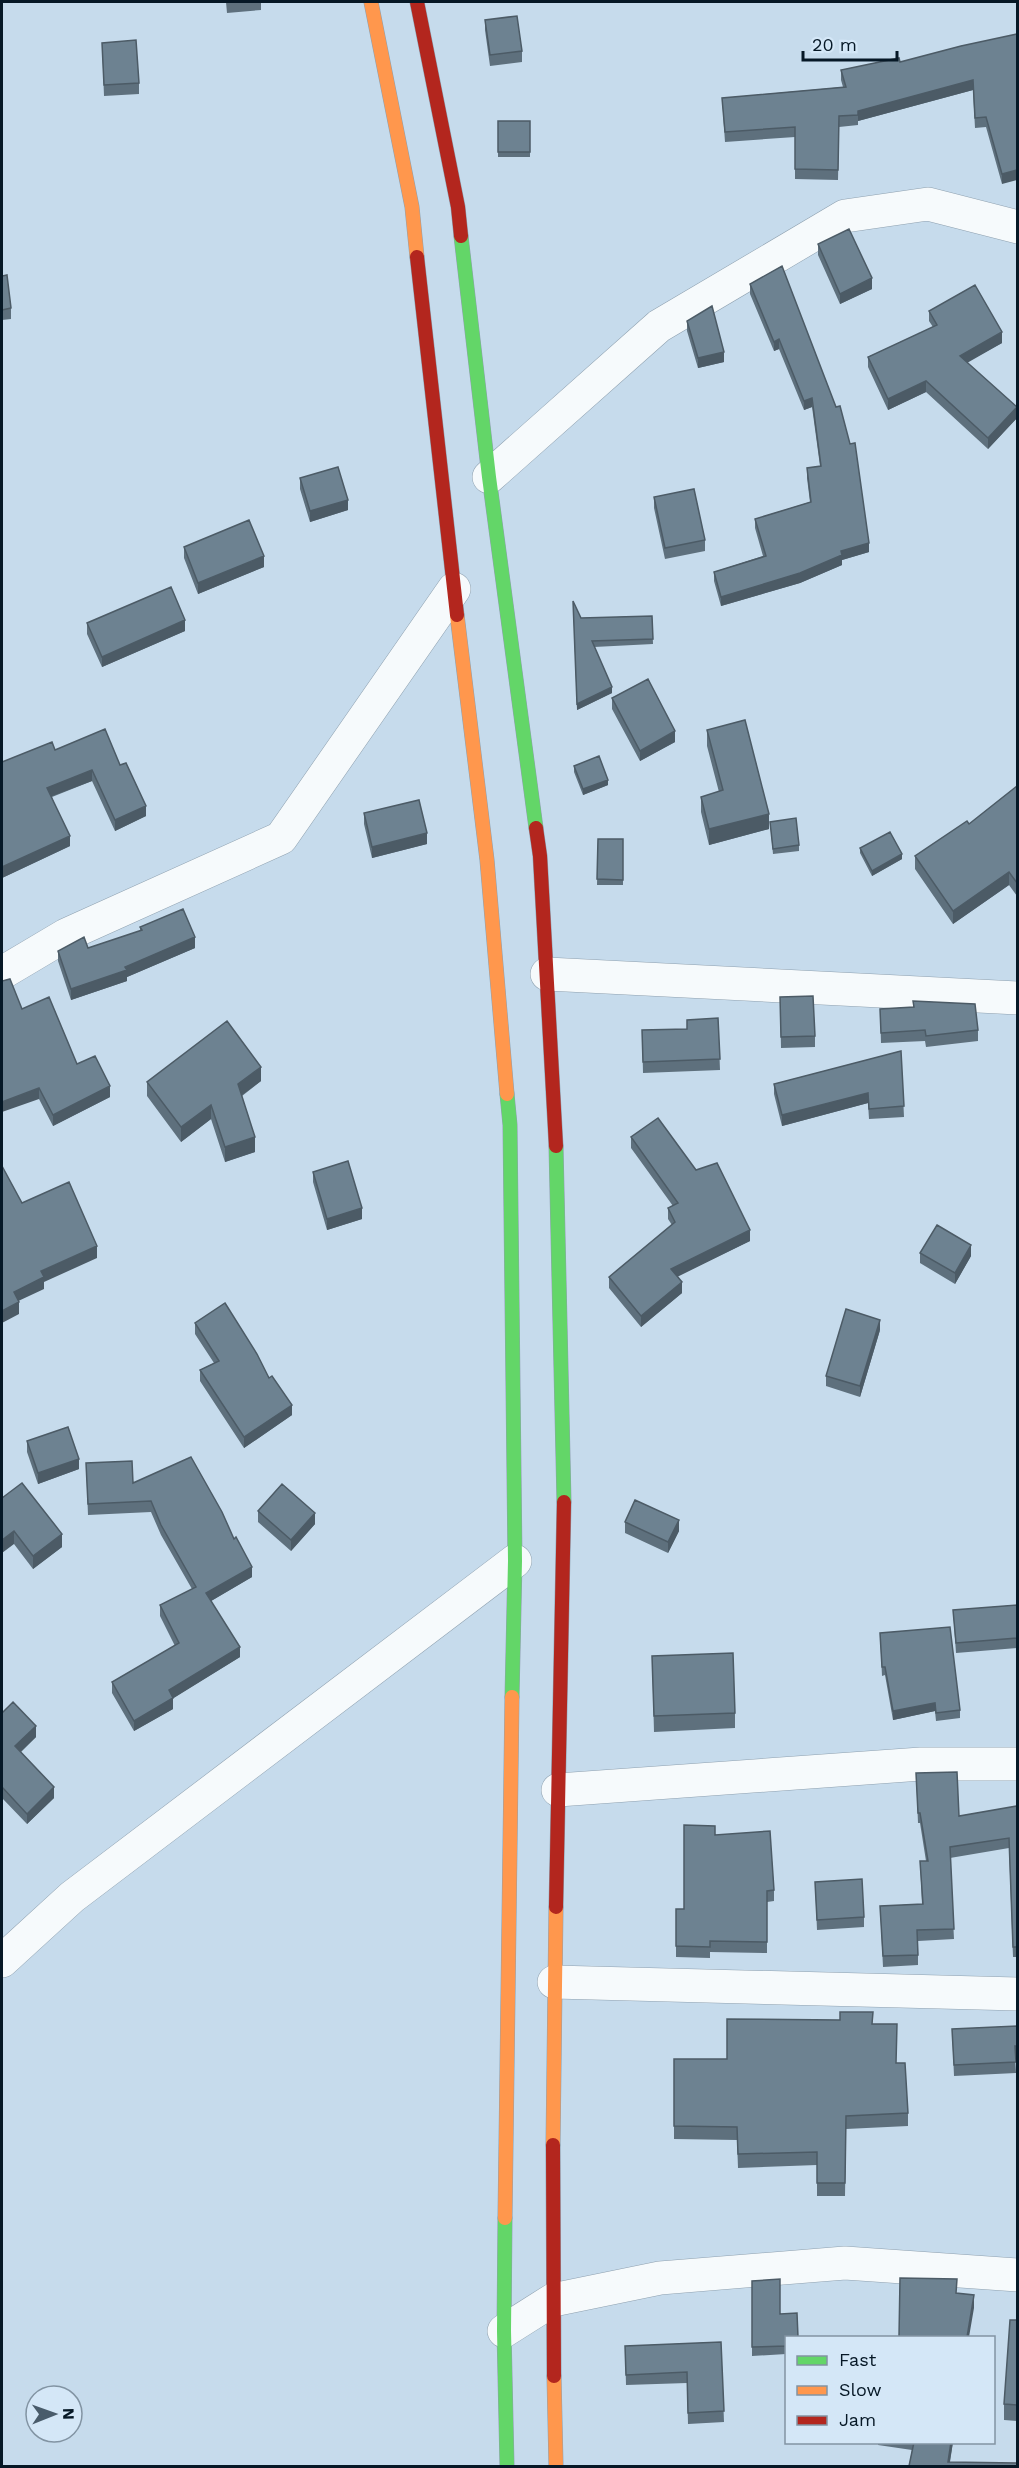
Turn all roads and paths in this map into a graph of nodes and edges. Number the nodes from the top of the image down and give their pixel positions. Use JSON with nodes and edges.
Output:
{"nodes":[{"id":1,"x":371,"y":2,"type":"edge"},
{"id":2,"x":417,"y":2,"type":"edge"},
{"id":3,"x":1017,"y":227,"type":"edge"},
{"id":4,"x":489,"y":477,"type":"junction"},
{"id":5,"x":454,"y":589,"type":"junction"},
{"id":6,"x":2,"y":973,"type":"edge"},
{"id":7,"x":547,"y":974,"type":"junction"},
{"id":8,"x":1017,"y":998,"type":"edge"},
{"id":9,"x":515,"y":1561,"type":"junction"},
{"id":10,"x":1017,"y":1764,"type":"edge"},
{"id":11,"x":558,"y":1790,"type":"junction"},
{"id":12,"x":2,"y":1961,"type":"edge"},
{"id":13,"x":554,"y":1983,"type":"junction"},
{"id":14,"x":1017,"y":1994,"type":"edge"},
{"id":15,"x":1017,"y":2275,"type":"edge"},
{"id":16,"x":553,"y":2300,"type":"junction"},
{"id":17,"x":504,"y":2331,"type":"junction"},
{"id":18,"x":507,"y":2466,"type":"edge"},
{"id":19,"x":556,"y":2466,"type":"edge"}],
"edges":[{"from":1,"to":5,"type":"main road"},
{"from":2,"to":4,"type":"main road"},
{"from":3,"to":4,"type":"street"},
{"from":4,"to":7,"type":"main road"},
{"from":5,"to":6,"type":"street"},
{"from":5,"to":9,"type":"main road"},
{"from":7,"to":8,"type":"street"},
{"from":7,"to":11,"type":"main road"},
{"from":9,"to":12,"type":"street"},
{"from":9,"to":17,"type":"main road"},
{"from":10,"to":11,"type":"street"},
{"from":11,"to":13,"type":"main road"},
{"from":13,"to":14,"type":"street"},
{"from":13,"to":16,"type":"main road"},
{"from":15,"to":16,"type":"street"},
{"from":16,"to":17,"type":"street"},
{"from":16,"to":19,"type":"main road"},
{"from":17,"to":18,"type":"main road"}]}
